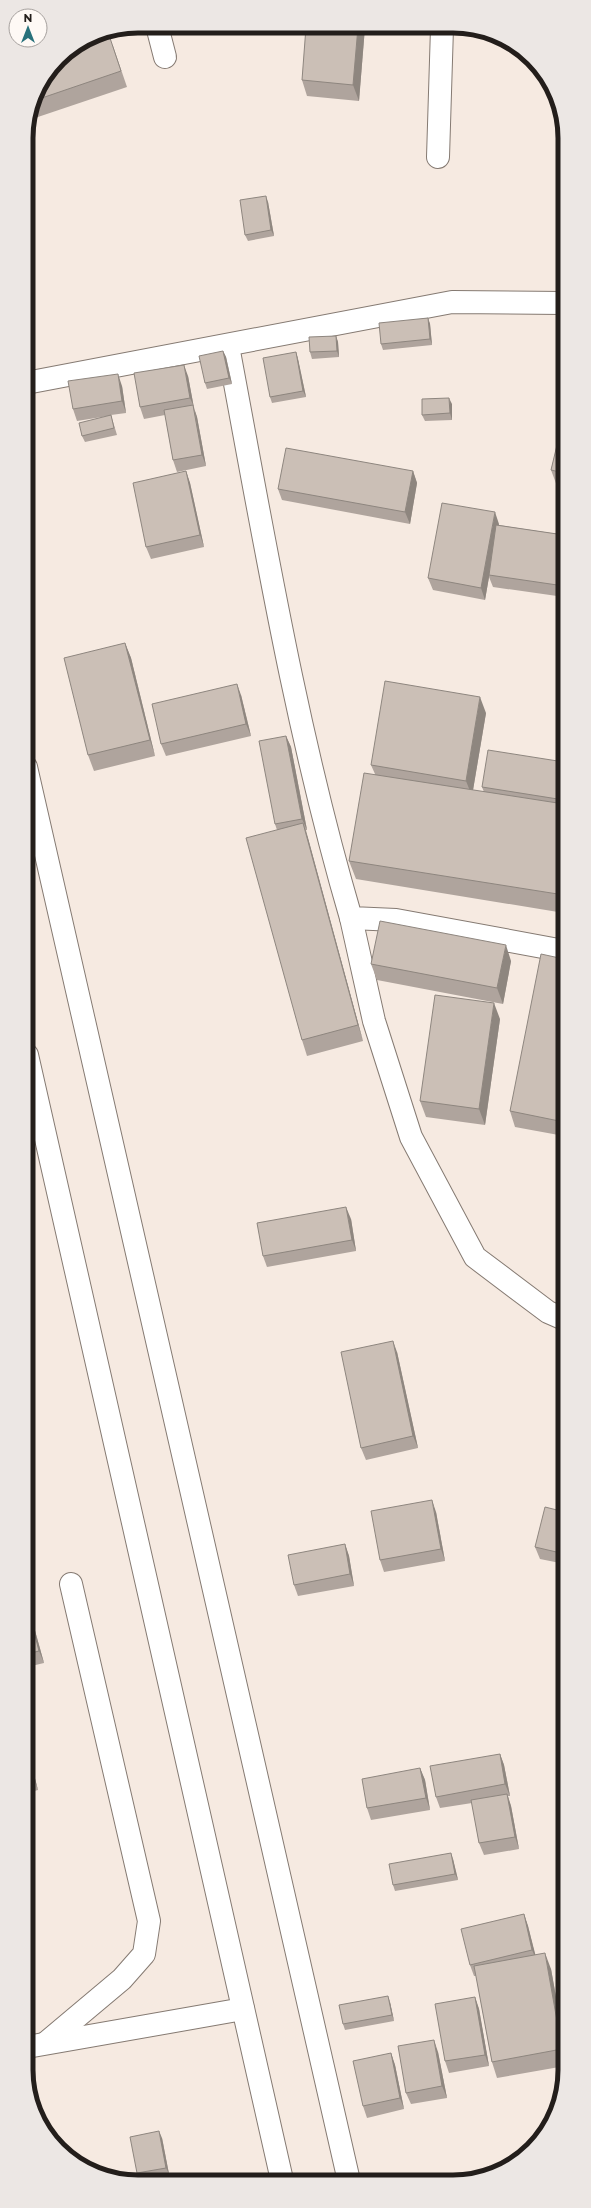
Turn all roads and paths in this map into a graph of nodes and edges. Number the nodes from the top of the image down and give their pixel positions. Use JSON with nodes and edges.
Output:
{"nodes":[{"id":1,"x":159,"y":33,"type":"edge"},
{"id":2,"x":442,"y":33,"type":"edge"},
{"id":3,"x":165,"y":58,"type":"dead end"},
{"id":4,"x":438,"y":157,"type":"dead end"},
{"id":5,"x":558,"y":303,"type":"edge"},
{"id":6,"x":228,"y":346,"type":"junction"},
{"id":7,"x":33,"y":382,"type":"edge"},
{"id":8,"x":33,"y":798,"type":"edge"},
{"id":9,"x":351,"y":918,"type":"junction"},
{"id":10,"x":558,"y":951,"type":"edge"},
{"id":11,"x":33,"y":1082,"type":"edge"},
{"id":12,"x":558,"y":1316,"type":"edge"},
{"id":13,"x":71,"y":1584,"type":"dead end"},
{"id":14,"x":242,"y":2008,"type":"junction"},
{"id":15,"x":37,"y":2044,"type":"edge"},
{"id":16,"x":281,"y":2175,"type":"edge"},
{"id":17,"x":348,"y":2175,"type":"edge"}],
"edges":[{"from":1,"to":3,"type":"main road"},
{"from":2,"to":4,"type":"main road"},
{"from":5,"to":6,"type":"main road"},
{"from":6,"to":7,"type":"main road"},
{"from":6,"to":9,"type":"main road"},
{"from":8,"to":17,"type":"main road"},
{"from":9,"to":10,"type":"main road"},
{"from":9,"to":12,"type":"main road"},
{"from":11,"to":14,"type":"main road"},
{"from":13,"to":15,"type":"main road"},
{"from":14,"to":15,"type":"main road"},
{"from":14,"to":16,"type":"main road"}]}
